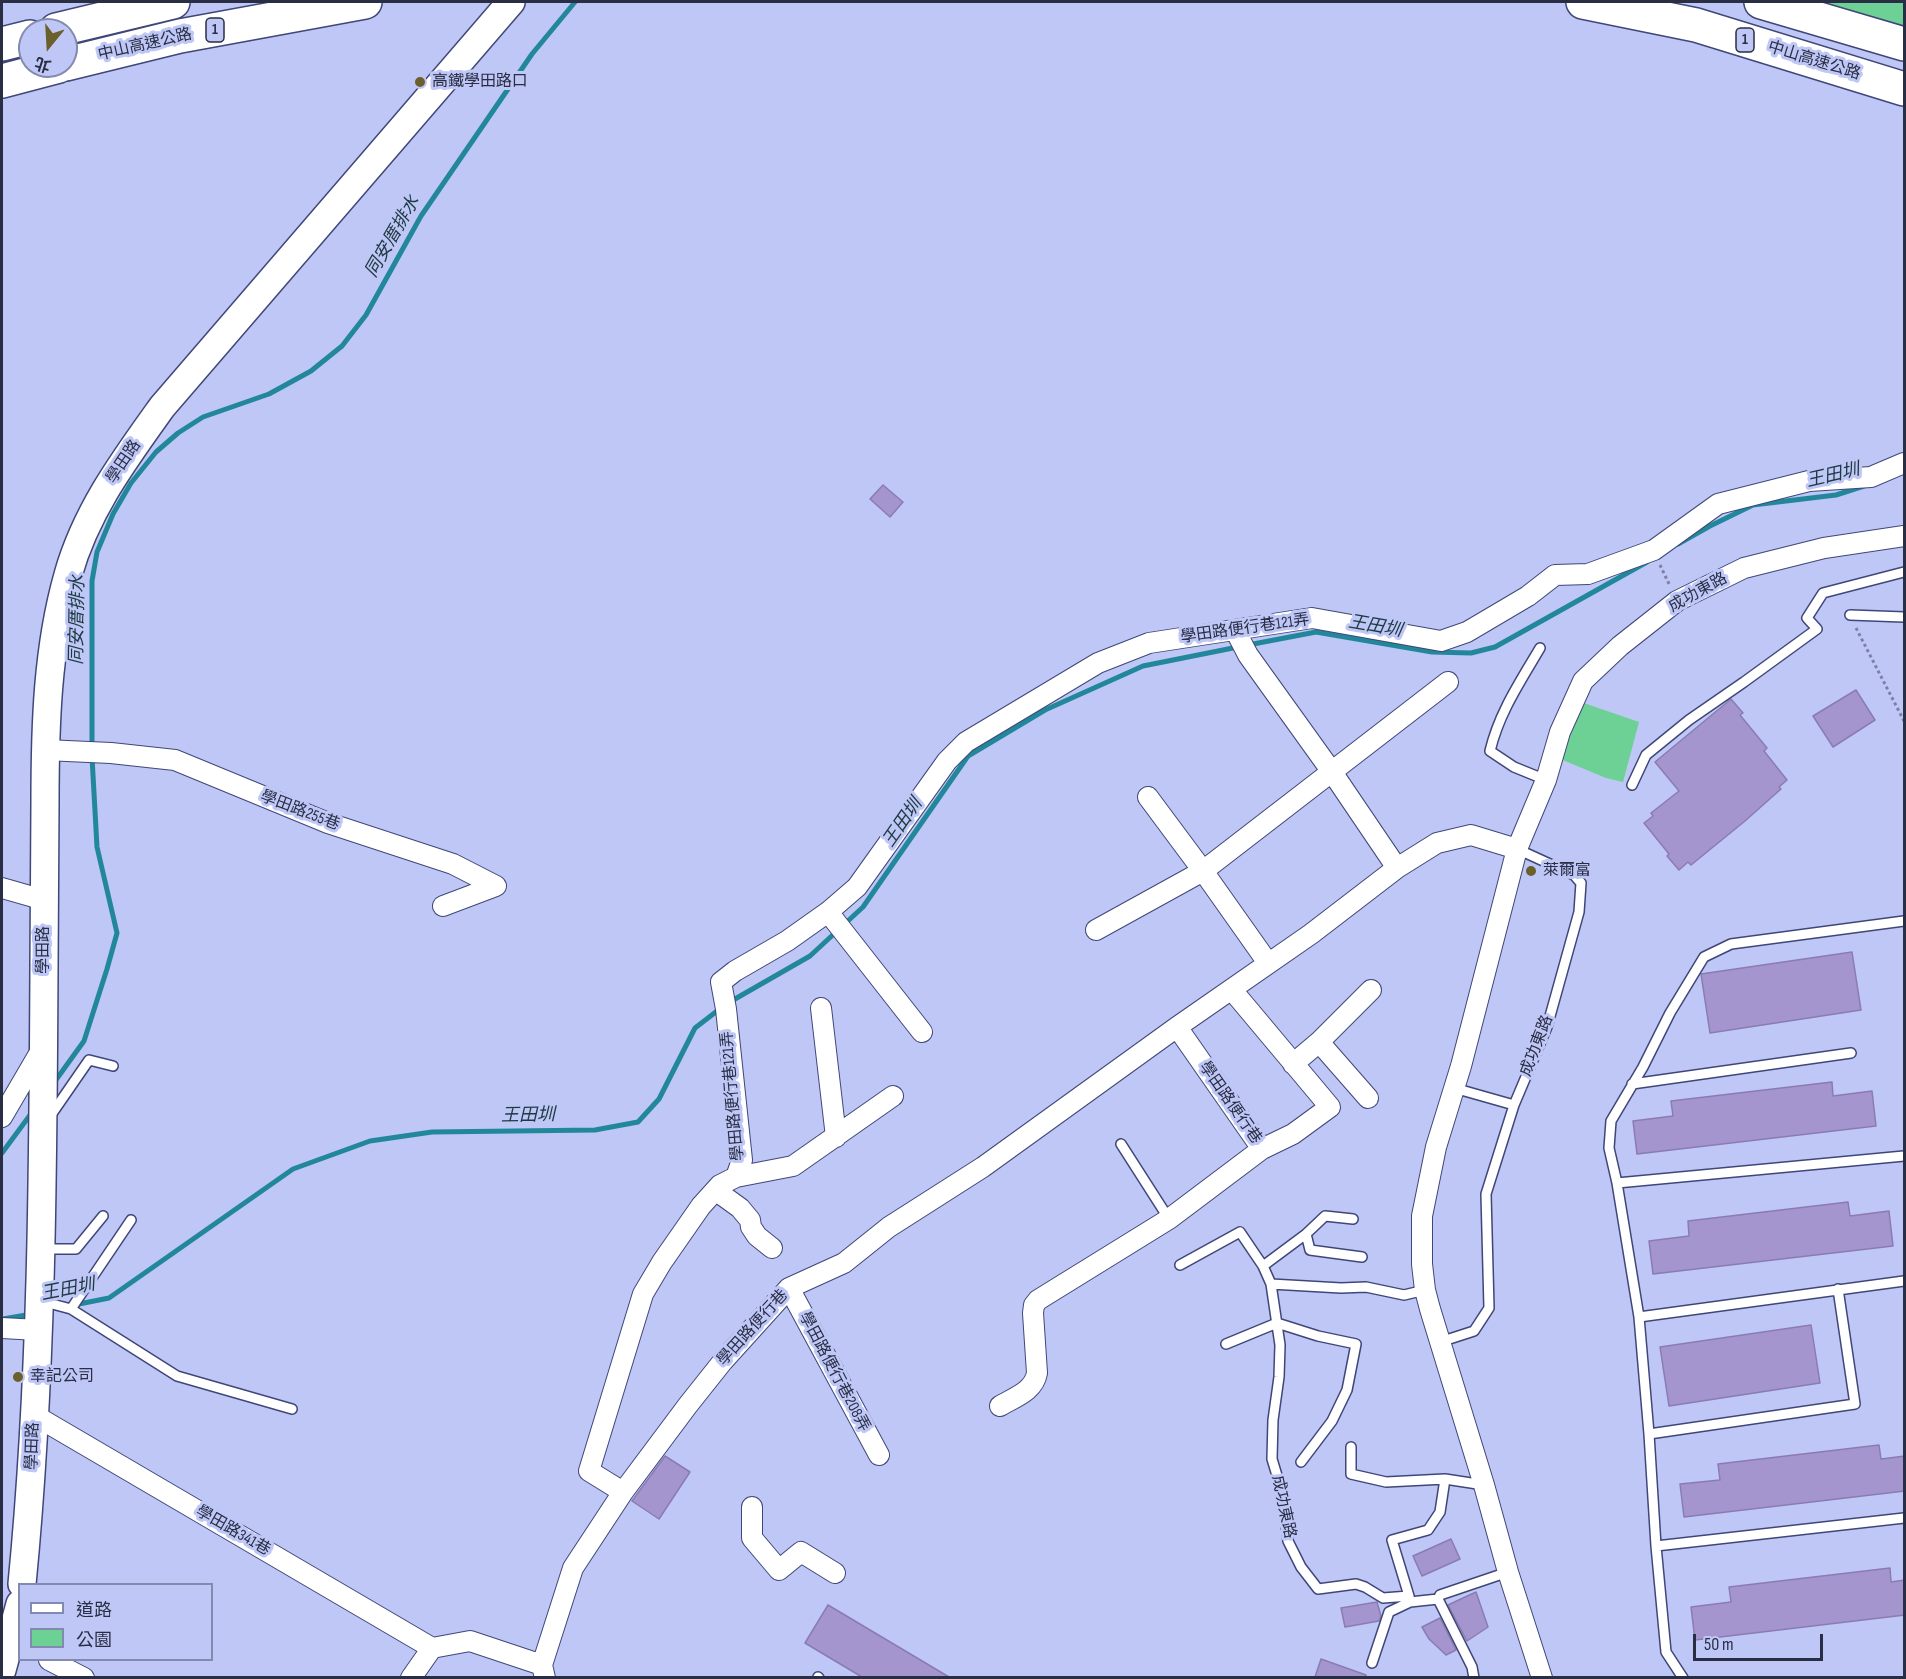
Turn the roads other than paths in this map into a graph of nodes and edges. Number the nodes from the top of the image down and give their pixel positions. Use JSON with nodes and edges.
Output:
{"nodes":[{"id":1,"x":173,"y":2,"type":"edge"},
{"id":2,"x":365,"y":2,"type":"edge"},
{"id":3,"x":512,"y":2,"type":"edge"},
{"id":4,"x":1583,"y":2,"type":"edge"},
{"id":5,"x":1761,"y":2,"type":"edge"},
{"id":6,"x":78,"y":25,"type":"edge"},
{"id":7,"x":18,"y":40,"type":"edge"},
{"id":8,"x":2,"y":44,"type":"edge"},
{"id":9,"x":1905,"y":44,"type":"edge"},
{"id":10,"x":78,"y":61,"type":"edge"},
{"id":11,"x":18,"y":77,"type":"edge"},
{"id":12,"x":2,"y":81,"type":"edge"},
{"id":13,"x":1905,"y":89,"type":"edge"},
{"id":14,"x":1905,"y":463,"type":"edge"},
{"id":15,"x":1905,"y":536,"type":"edge"},
{"id":16,"x":1905,"y":572,"type":"edge"},
{"id":17,"x":1850,"y":615,"type":"road end"},
{"id":18,"x":1905,"y":617,"type":"edge"},
{"id":19,"x":1235,"y":630,"type":"junction"},
{"id":20,"x":1540,"y":648,"type":"dead end"},
{"id":21,"x":1448,"y":682,"type":"dead end"},
{"id":22,"x":56,"y":750,"type":"junction"},
{"id":23,"x":1332,"y":772,"type":"junction"},
{"id":24,"x":1546,"y":780,"type":"junction"},
{"id":25,"x":1632,"y":785,"type":"dead end"},
{"id":26,"x":1148,"y":797,"type":"dead end"},
{"id":27,"x":1517,"y":849,"type":"junction"},
{"id":28,"x":1398,"y":868,"type":"junction"},
{"id":29,"x":1203,"y":871,"type":"junction"},
{"id":30,"x":2,"y":888,"type":"edge"},
{"id":31,"x":44,"y":900,"type":"junction"},
{"id":32,"x":443,"y":906,"type":"dead end"},
{"id":33,"x":828,"y":912,"type":"junction"},
{"id":34,"x":1905,"y":921,"type":"edge"},
{"id":35,"x":1096,"y":930,"type":"dead end"},
{"id":36,"x":1268,"y":963,"type":"junction"},
{"id":37,"x":1232,"y":990,"type":"junction"},
{"id":38,"x":1371,"y":990,"type":"dead end"},
{"id":39,"x":821,"y":1008,"type":"dead end"},
{"id":40,"x":1177,"y":1027,"type":"junction"},
{"id":41,"x":922,"y":1032,"type":"dead end"},
{"id":42,"x":1319,"y":1042,"type":"junction"},
{"id":43,"x":43,"y":1047,"type":"junction"},
{"id":44,"x":1851,"y":1053,"type":"dead end"},
{"id":45,"x":1293,"y":1064,"type":"junction"},
{"id":46,"x":113,"y":1066,"type":"dead end"},
{"id":47,"x":1632,"y":1084,"type":"junction"},
{"id":48,"x":1454,"y":1088,"type":"junction"},
{"id":49,"x":892,"y":1096,"type":"dead end"},
{"id":50,"x":1368,"y":1098,"type":"dead end"},
{"id":51,"x":1514,"y":1105,"type":"junction"},
{"id":52,"x":2,"y":1117,"type":"edge"},
{"id":53,"x":42,"y":1127,"type":"junction"},
{"id":54,"x":836,"y":1137,"type":"junction"},
{"id":55,"x":1121,"y":1144,"type":"dead end"},
{"id":56,"x":1262,"y":1149,"type":"junction"},
{"id":57,"x":1905,"y":1156,"type":"edge"},
{"id":58,"x":728,"y":1181,"type":"junction"},
{"id":59,"x":1617,"y":1183,"type":"junction"},
{"id":60,"x":103,"y":1215,"type":"dead end"},
{"id":61,"x":1169,"y":1219,"type":"junction"},
{"id":62,"x":1353,"y":1219,"type":"dead end"},
{"id":63,"x":131,"y":1220,"type":"dead end"},
{"id":64,"x":1306,"y":1234,"type":"junction"},
{"id":65,"x":771,"y":1248,"type":"dead end"},
{"id":66,"x":40,"y":1249,"type":"junction"},
{"id":67,"x":1362,"y":1257,"type":"dead end"},
{"id":68,"x":1180,"y":1265,"type":"dead end"},
{"id":69,"x":1263,"y":1266,"type":"junction"},
{"id":70,"x":1905,"y":1281,"type":"edge"},
{"id":71,"x":1271,"y":1284,"type":"junction"},
{"id":72,"x":789,"y":1288,"type":"junction"},
{"id":73,"x":1838,"y":1289,"type":"junction"},
{"id":74,"x":1425,"y":1290,"type":"junction"},
{"id":75,"x":39,"y":1300,"type":"junction"},
{"id":76,"x":71,"y":1309,"type":"junction"},
{"id":77,"x":1639,"y":1317,"type":"junction"},
{"id":78,"x":1277,"y":1323,"type":"junction"},
{"id":79,"x":2,"y":1328,"type":"edge"},
{"id":80,"x":38,"y":1330,"type":"junction"},
{"id":81,"x":1440,"y":1342,"type":"junction"},
{"id":82,"x":1226,"y":1344,"type":"dead end"},
{"id":83,"x":1000,"y":1406,"type":"dead end"},
{"id":84,"x":292,"y":1409,"type":"dead end"},
{"id":85,"x":34,"y":1415,"type":"junction"},
{"id":86,"x":1649,"y":1434,"type":"junction"},
{"id":87,"x":1350,"y":1447,"type":"dead end"},
{"id":88,"x":879,"y":1455,"type":"dead end"},
{"id":89,"x":1301,"y":1462,"type":"dead end"},
{"id":90,"x":1445,"y":1479,"type":"junction"},
{"id":91,"x":1484,"y":1485,"type":"junction"},
{"id":92,"x":623,"y":1492,"type":"junction"},
{"id":93,"x":752,"y":1507,"type":"dead end"},
{"id":94,"x":1905,"y":1518,"type":"edge"},
{"id":95,"x":1656,"y":1546,"type":"junction"},
{"id":96,"x":1508,"y":1572,"type":"junction"},
{"id":97,"x":835,"y":1573,"type":"dead end"},
{"id":98,"x":22,"y":1583,"type":"edge"},
{"id":99,"x":1410,"y":1599,"type":"junction"},
{"id":100,"x":1438,"y":1599,"type":"junction"},
{"id":101,"x":18,"y":1616,"type":"edge"},
{"id":102,"x":14,"y":1641,"type":"edge"},
{"id":103,"x":432,"y":1648,"type":"junction"},
{"id":104,"x":53,"y":1661,"type":"edge"},
{"id":105,"x":1372,"y":1663,"type":"dead end"},
{"id":106,"x":2,"y":1670,"type":"edge"},
{"id":107,"x":543,"y":1671,"type":"edge"},
{"id":108,"x":84,"y":1677,"type":"edge"},
{"id":109,"x":411,"y":1677,"type":"edge"},
{"id":110,"x":1474,"y":1677,"type":"edge"},
{"id":111,"x":1542,"y":1677,"type":"edge"},
{"id":112,"x":1683,"y":1677,"type":"edge"}],
"edges":[{"from":1,"to":6,"type":"highway"},
{"from":2,"to":10,"type":"highway","name":"中山高速公路","number":"1"},
{"from":3,"to":22,"type":"main road","name":"學田路"},
{"from":4,"to":13,"type":"highway","name":"中山高速公路","number":"1"},
{"from":5,"to":9,"type":"highway"},
{"from":7,"to":8,"type":"highway"},
{"from":11,"to":12,"type":"highway"},
{"from":14,"to":19,"type":"street","name":"學田路便行巷121弄"},
{"from":15,"to":24,"type":"street","name":"成功東路"},
{"from":16,"to":25,"type":"lane"},
{"from":17,"to":18,"type":"lane"},
{"from":19,"to":23,"type":"street"},
{"from":19,"to":33,"type":"street","name":"學田路便行巷121弄"},
{"from":20,"to":24,"type":"lane"},
{"from":21,"to":23,"type":"street"},
{"from":22,"to":31,"type":"main road","name":"學田路"},
{"from":22,"to":32,"type":"street","name":"學田路255巷"},
{"from":23,"to":28,"type":"street"},
{"from":23,"to":29,"type":"street"},
{"from":24,"to":27,"type":"street","name":"成功東路"},
{"from":26,"to":29,"type":"street"},
{"from":27,"to":28,"type":"street","name":"學田路便行巷"},
{"from":27,"to":48,"type":"street","name":"成功東路"},
{"from":27,"to":51,"type":"lane","name":"成功東路"},
{"from":28,"to":36,"type":"street","name":"學田路便行巷"},
{"from":29,"to":35,"type":"street"},
{"from":29,"to":36,"type":"street"},
{"from":30,"to":31,"type":"street"},
{"from":31,"to":43,"type":"main road","name":"學田路"},
{"from":33,"to":41,"type":"street"},
{"from":33,"to":58,"type":"street","name":"學田路便行巷121弄"},
{"from":34,"to":47,"type":"lane"},
{"from":36,"to":37,"type":"street","name":"學田路便行巷"},
{"from":37,"to":40,"type":"street","name":"學田路便行巷"},
{"from":37,"to":45,"type":"street"},
{"from":38,"to":42,"type":"street"},
{"from":39,"to":54,"type":"street"},
{"from":40,"to":56,"type":"street","name":"學田路便行巷"},
{"from":40,"to":72,"type":"street","name":"學田路便行巷"},
{"from":42,"to":45,"type":"street"},
{"from":42,"to":50,"type":"street"},
{"from":43,"to":52,"type":"street"},
{"from":43,"to":53,"type":"main road","name":"學田路"},
{"from":44,"to":47,"type":"lane"},
{"from":45,"to":56,"type":"street"},
{"from":46,"to":53,"type":"lane"},
{"from":47,"to":59,"type":"lane"},
{"from":48,"to":51,"type":"lane"},
{"from":48,"to":74,"type":"street","name":"成功東路"},
{"from":49,"to":54,"type":"street"},
{"from":51,"to":81,"type":"lane","name":"成功東路"},
{"from":53,"to":66,"type":"main road","name":"學田路"},
{"from":54,"to":58,"type":"street"},
{"from":55,"to":61,"type":"lane"},
{"from":56,"to":61,"type":"street","name":"學田路便行巷"},
{"from":57,"to":59,"type":"lane"},
{"from":58,"to":65,"type":"street"},
{"from":58,"to":92,"type":"street"},
{"from":59,"to":77,"type":"lane"},
{"from":60,"to":66,"type":"lane"},
{"from":61,"to":83,"type":"street","name":"學田路便行巷"},
{"from":62,"to":64,"type":"lane"},
{"from":63,"to":76,"type":"lane"},
{"from":64,"to":67,"type":"lane"},
{"from":64,"to":69,"type":"lane"},
{"from":66,"to":75,"type":"main road","name":"學田路"},
{"from":68,"to":69,"type":"lane","name":"成功東路"},
{"from":69,"to":71,"type":"lane","name":"成功東路"},
{"from":70,"to":73,"type":"lane"},
{"from":71,"to":74,"type":"lane"},
{"from":71,"to":78,"type":"lane","name":"成功東路"},
{"from":72,"to":88,"type":"street","name":"學田路便行巷208弄"},
{"from":72,"to":92,"type":"street","name":"學田路便行巷"},
{"from":73,"to":77,"type":"lane"},
{"from":73,"to":86,"type":"lane"},
{"from":74,"to":81,"type":"street","name":"成功東路"},
{"from":75,"to":76,"type":"lane"},
{"from":75,"to":80,"type":"main road","name":"學田路"},
{"from":76,"to":84,"type":"lane"},
{"from":77,"to":86,"type":"lane"},
{"from":78,"to":82,"type":"lane"},
{"from":78,"to":89,"type":"lane","name":"成功東路"},
{"from":78,"to":99,"type":"lane","name":"成功東路"},
{"from":79,"to":80,"type":"street"},
{"from":80,"to":85,"type":"main road","name":"學田路"},
{"from":81,"to":91,"type":"street","name":"成功東路"},
{"from":85,"to":98,"type":"main road","name":"學田路"},
{"from":85,"to":103,"type":"street","name":"學田路341巷"},
{"from":86,"to":95,"type":"lane"},
{"from":87,"to":90,"type":"lane"},
{"from":90,"to":91,"type":"lane"},
{"from":90,"to":99,"type":"lane"},
{"from":91,"to":96,"type":"street","name":"成功東路"},
{"from":92,"to":107,"type":"street","name":"學田路便行巷"},
{"from":93,"to":97,"type":"street"},
{"from":94,"to":95,"type":"lane"},
{"from":95,"to":112,"type":"lane"},
{"from":96,"to":100,"type":"lane","name":"成功東路"},
{"from":96,"to":111,"type":"street","name":"成功東路"},
{"from":99,"to":100,"type":"lane","name":"成功東路"},
{"from":99,"to":105,"type":"lane","name":"成功東路"},
{"from":100,"to":110,"type":"lane"},
{"from":101,"to":102,"type":"main road"},
{"from":102,"to":106,"type":"main road"},
{"from":103,"to":107,"type":"street"},
{"from":103,"to":109,"type":"street"},
{"from":104,"to":108,"type":"street"}]}
